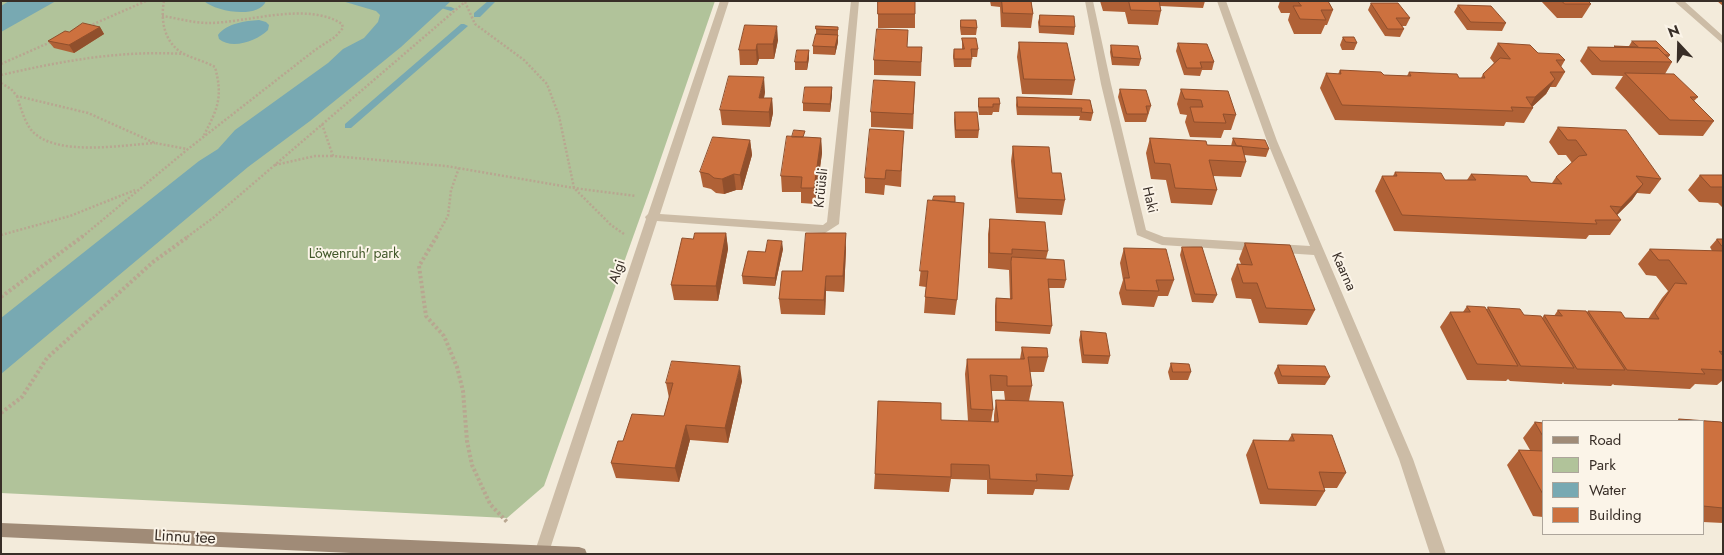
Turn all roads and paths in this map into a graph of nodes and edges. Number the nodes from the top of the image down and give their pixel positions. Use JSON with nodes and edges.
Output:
{"nodes":[{"id":1,"x":146,"y":1,"type":"edge"},
{"id":2,"x":164,"y":1,"type":"edge"},
{"id":3,"x":725,"y":1,"type":"edge"},
{"id":4,"x":856,"y":1,"type":"edge"},
{"id":5,"x":1089,"y":1,"type":"edge"},
{"id":6,"x":1221,"y":1,"type":"edge"},
{"id":7,"x":1678,"y":1,"type":"edge"},
{"id":8,"x":465,"y":2,"type":"edge"},
{"id":9,"x":162,"y":16,"type":"junction"},
{"id":10,"x":88,"y":26,"type":"edge"},
{"id":11,"x":54,"y":41,"type":"edge"},
{"id":12,"x":1723,"y":41,"type":"edge"},
{"id":13,"x":184,"y":54,"type":"junction"},
{"id":14,"x":1,"y":64,"type":"edge"},
{"id":15,"x":1,"y":75,"type":"edge"},
{"id":16,"x":1,"y":83,"type":"edge"},
{"id":17,"x":17,"y":96,"type":"junction"},
{"id":18,"x":322,"y":124,"type":"junction"},
{"id":19,"x":202,"y":138,"type":"junction"},
{"id":20,"x":156,"y":143,"type":"junction"},
{"id":21,"x":188,"y":149,"type":"junction"},
{"id":22,"x":333,"y":156,"type":"junction"},
{"id":23,"x":274,"y":165,"type":"junction"},
{"id":24,"x":459,"y":168,"type":"junction"},
{"id":25,"x":140,"y":188,"type":"junction"},
{"id":26,"x":574,"y":188,"type":"junction"},
{"id":27,"x":658,"y":197,"type":"junction"},
{"id":28,"x":651,"y":217,"type":"junction"},
{"id":29,"x":1,"y":235,"type":"edge"},
{"id":30,"x":644,"y":244,"type":"junction"},
{"id":31,"x":1317,"y":251,"type":"junction"},
{"id":32,"x":1,"y":296,"type":"edge"},
{"id":33,"x":1,"y":413,"type":"edge"},
{"id":34,"x":507,"y":522,"type":"dead end"},
{"id":35,"x":1,"y":530,"type":"edge"},
{"id":36,"x":541,"y":552,"type":"junction"},
{"id":37,"x":579,"y":554,"type":"edge"},
{"id":38,"x":1438,"y":554,"type":"edge"}],
"edges":[{"from":1,"to":10,"type":"path"},
{"from":2,"to":9,"type":"path"},
{"from":3,"to":27,"type":"street","name":"Algi"},
{"from":4,"to":28,"type":"street","name":"Krüüsli"},
{"from":5,"to":31,"type":"street","name":"Haki"},
{"from":6,"to":31,"type":"street","name":"Kaarna"},
{"from":7,"to":12,"type":"street"},
{"from":8,"to":18,"type":"path"},
{"from":8,"to":26,"type":"path"},
{"from":9,"to":13,"type":"path"},
{"from":9,"to":19,"type":"path"},
{"from":11,"to":14,"type":"path"},
{"from":13,"to":15,"type":"path"},
{"from":13,"to":19,"type":"path"},
{"from":16,"to":17,"type":"path"},
{"from":17,"to":20,"type":"path"},
{"from":17,"to":20,"type":"path"},
{"from":18,"to":22,"type":"path"},
{"from":18,"to":23,"type":"path"},
{"from":19,"to":21,"type":"path"},
{"from":20,"to":21,"type":"path"},
{"from":21,"to":25,"type":"path"},
{"from":22,"to":23,"type":"path"},
{"from":22,"to":24,"type":"path"},
{"from":23,"to":33,"type":"path"},
{"from":24,"to":26,"type":"path"},
{"from":24,"to":34,"type":"path"},
{"from":25,"to":29,"type":"path"},
{"from":25,"to":32,"type":"path"},
{"from":26,"to":27,"type":"path"},
{"from":26,"to":30,"type":"path"},
{"from":27,"to":28,"type":"street","name":"Algi"},
{"from":28,"to":30,"type":"street","name":"Algi"},
{"from":30,"to":36,"type":"street","name":"Algi"},
{"from":31,"to":38,"type":"street","name":"Kaarna"},
{"from":35,"to":36,"type":"street","name":"Linnu tee"},
{"from":36,"to":37,"type":"street","name":"Linnu tee"}]}
